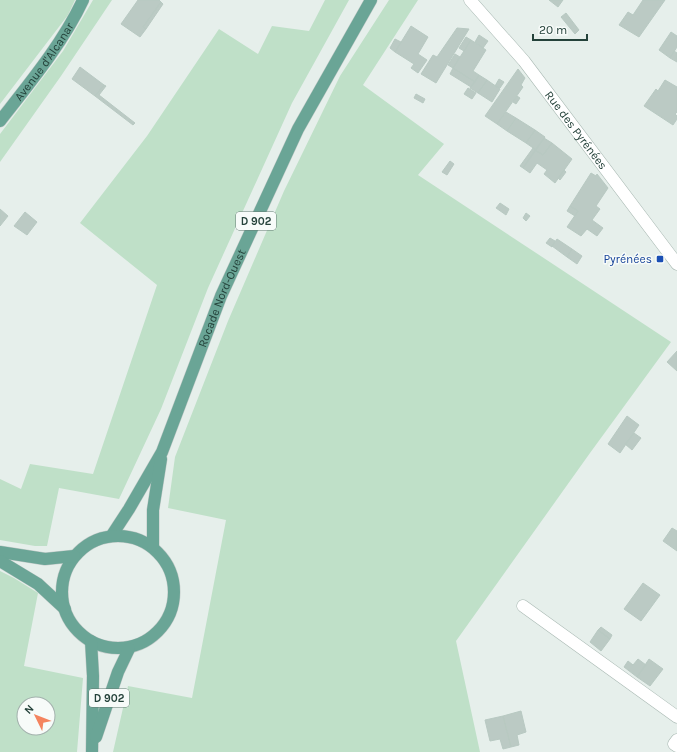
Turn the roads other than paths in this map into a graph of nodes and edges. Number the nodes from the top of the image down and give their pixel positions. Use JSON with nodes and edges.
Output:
{"nodes":[{"id":1,"x":83,"y":0,"type":"edge"},
{"id":2,"x":371,"y":0,"type":"edge"},
{"id":3,"x":470,"y":0,"type":"edge"},
{"id":4,"x":0,"y":121,"type":"edge"},
{"id":5,"x":677,"y":264,"type":"edge"},
{"id":6,"x":162,"y":452,"type":"junction"},
{"id":7,"x":112,"y":535,"type":"junction"},
{"id":8,"x":153,"y":546,"type":"junction"},
{"id":9,"x":0,"y":552,"type":"edge"},
{"id":10,"x":74,"y":556,"type":"junction"},
{"id":11,"x":0,"y":561,"type":"edge"},
{"id":12,"x":523,"y":606,"type":"dead end"},
{"id":13,"x":64,"y":609,"type":"junction"},
{"id":14,"x":91,"y":641,"type":"junction"},
{"id":15,"x":129,"y":649,"type":"junction"},
{"id":16,"x":677,"y":717,"type":"edge"},
{"id":17,"x":677,"y":740,"type":"edge"},
{"id":18,"x":677,"y":746,"type":"edge"},
{"id":19,"x":92,"y":750,"type":"edge"}],
"edges":[{"from":1,"to":4,"type":"main road","name":"Avenue d'Alcanar"},
{"from":2,"to":6,"type":"main road","name":"Rocade Nord-Ouest","number":"D 902"},
{"from":3,"to":5,"type":"street","name":"Rue des Pyrénées"},
{"from":6,"to":7,"type":"main road","name":"Rocade Nord-Ouest","number":"D 902"},
{"from":6,"to":8,"type":"main road","name":"Rocade Nord-Ouest","number":"D 902"},
{"from":7,"to":8,"type":"main road"},
{"from":7,"to":10,"type":"main road"},
{"from":8,"to":15,"type":"main road"},
{"from":9,"to":10,"type":"main road"},
{"from":10,"to":13,"type":"main road"},
{"from":11,"to":13,"type":"main road"},
{"from":12,"to":16,"type":"street"},
{"from":13,"to":14,"type":"main road"},
{"from":14,"to":15,"type":"main road"},
{"from":14,"to":19,"type":"main road"},
{"from":15,"to":19,"type":"main road","number":"D 902"},
{"from":17,"to":18,"type":"street"}]}
